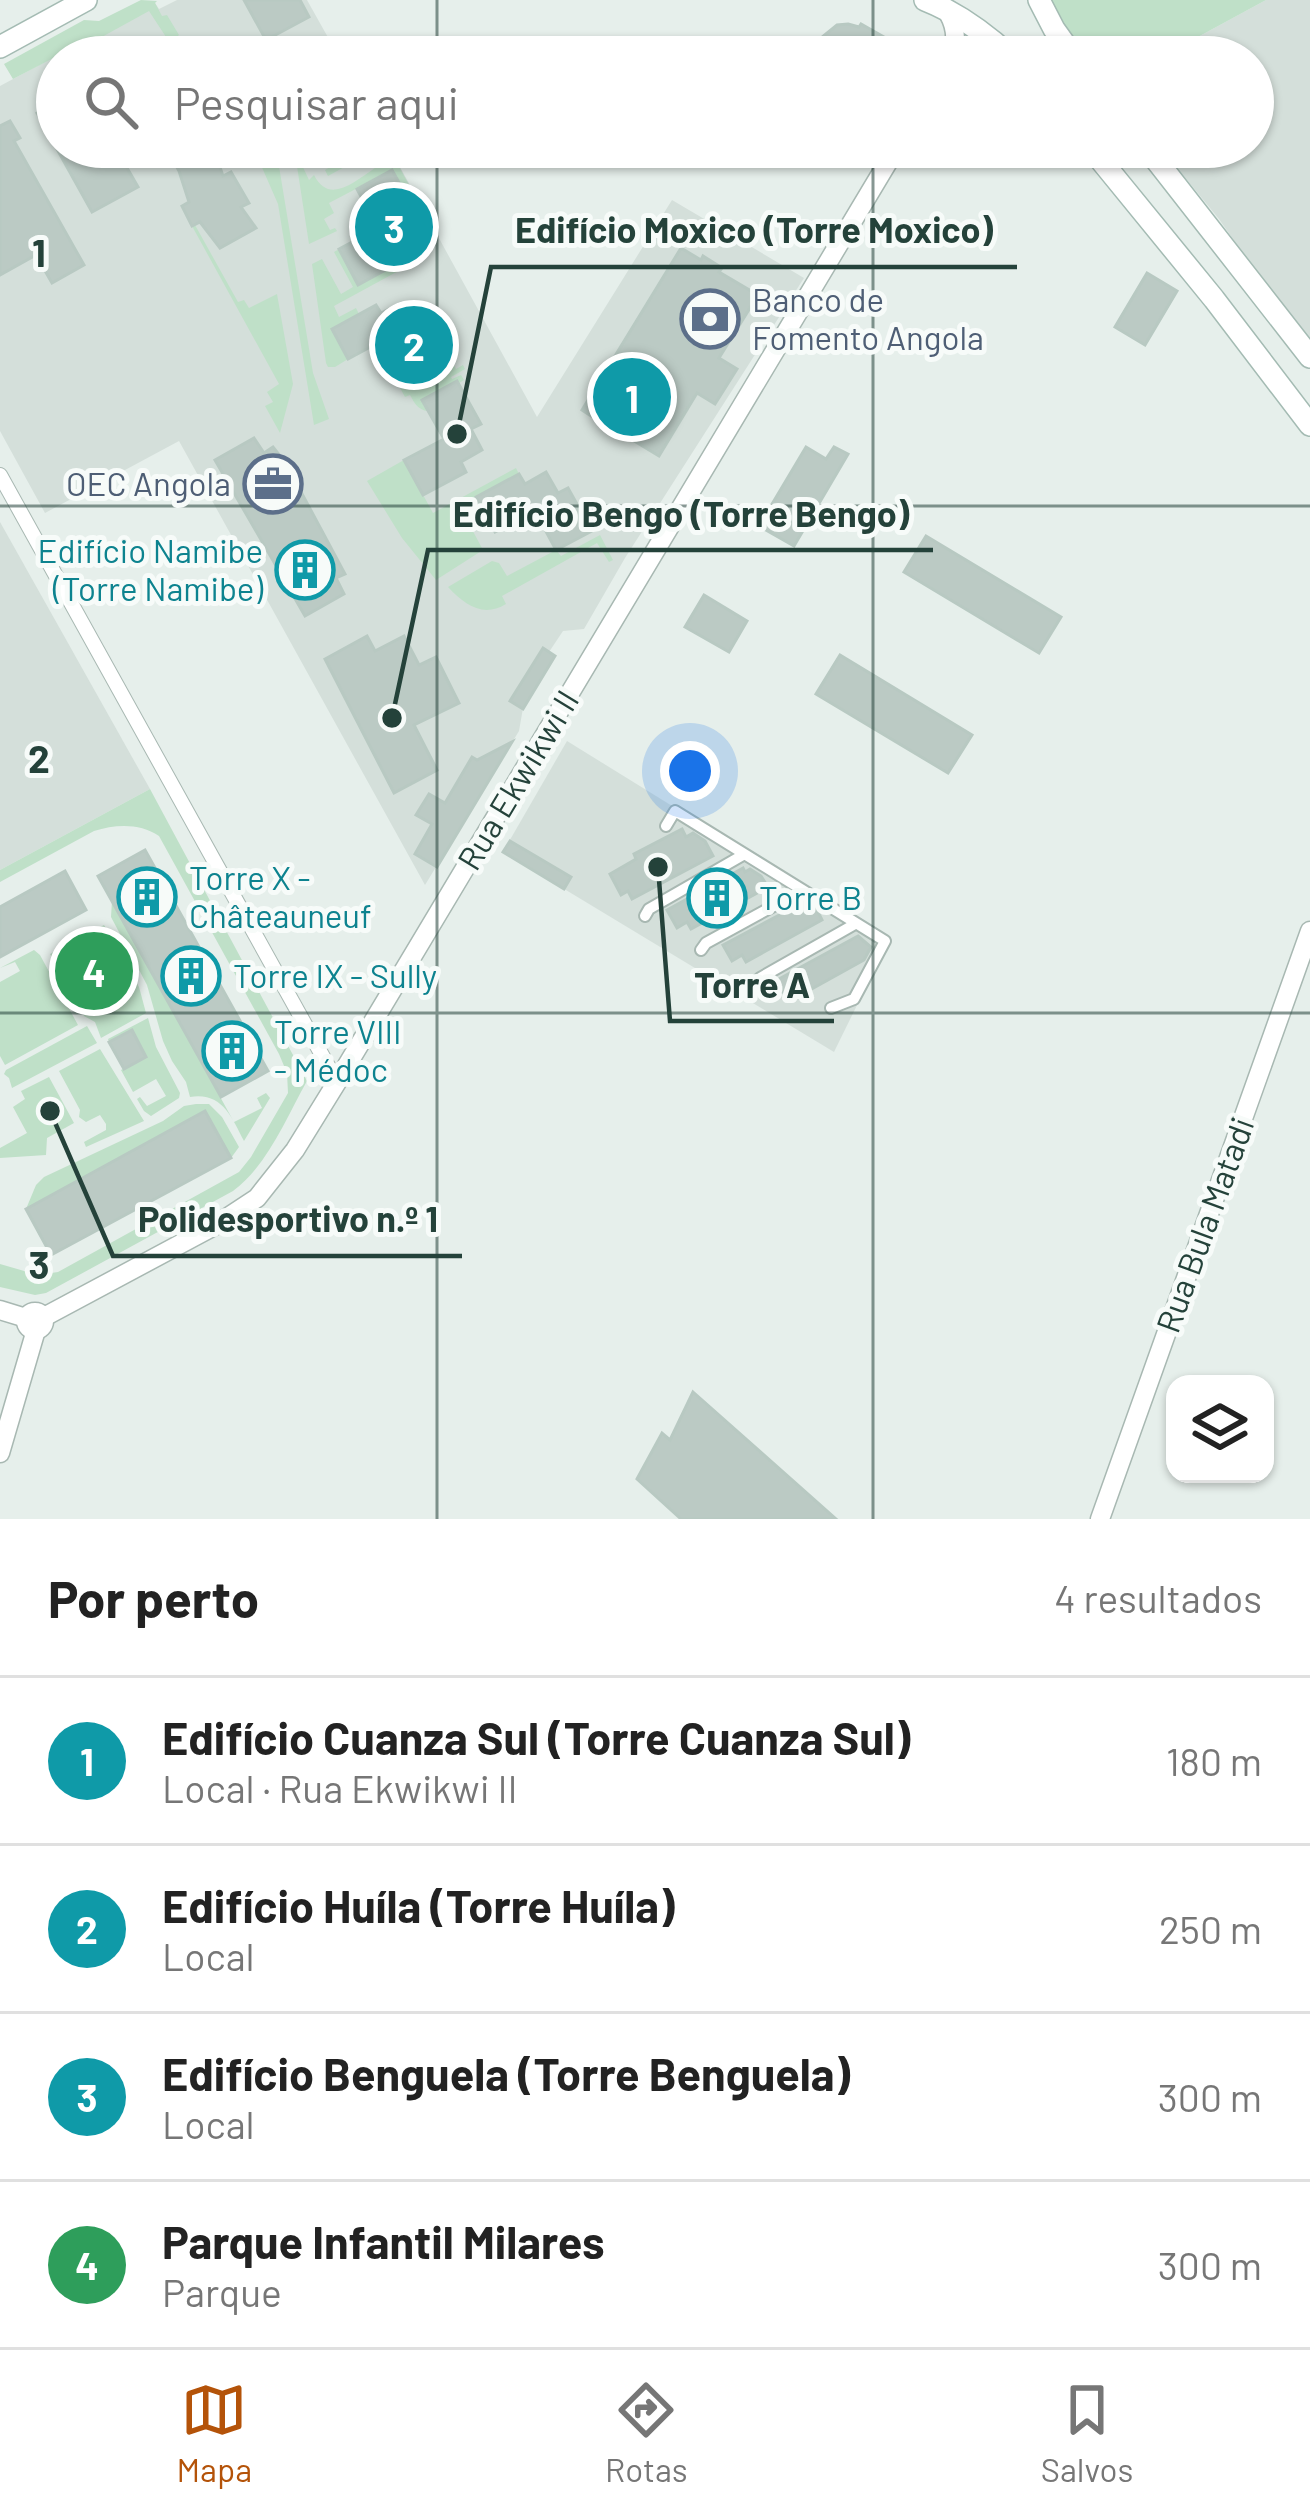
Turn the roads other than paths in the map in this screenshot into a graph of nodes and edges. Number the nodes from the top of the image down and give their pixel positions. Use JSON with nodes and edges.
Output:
{"nodes":[{"id":1,"x":86,"y":0,"type":"edge"},
{"id":2,"x":1039,"y":0,"type":"edge"},
{"id":3,"x":935,"y":4,"type":"edge"},
{"id":4,"x":956,"y":36,"type":"edge"},
{"id":5,"x":988,"y":36,"type":"edge"},
{"id":6,"x":1060,"y":36,"type":"edge"},
{"id":7,"x":0,"y":47,"type":"edge"},
{"id":8,"x":884,"y":168,"type":"edge"},
{"id":9,"x":1107,"y":168,"type":"edge"},
{"id":10,"x":1162,"y":168,"type":"edge"},
{"id":11,"x":1310,"y":357,"type":"edge"},
{"id":12,"x":1310,"y":425,"type":"edge"},
{"id":13,"x":0,"y":475,"type":"edge"},
{"id":14,"x":666,"y":826,"type":"dead end"},
{"id":15,"x":743,"y":855,"type":"junction"},
{"id":16,"x":801,"y":891,"type":"junction"},
{"id":17,"x":645,"y":916,"type":"dead end"},
{"id":18,"x":855,"y":924,"type":"junction"},
{"id":19,"x":1310,"y":931,"type":"edge"},
{"id":20,"x":701,"y":950,"type":"dead end"},
{"id":21,"x":756,"y":984,"type":"dead end"},
{"id":22,"x":831,"y":1008,"type":"dead end"},
{"id":23,"x":337,"y":1082,"type":"junction"},
{"id":24,"x":0,"y":1310,"type":"edge"},
{"id":25,"x":35,"y":1322,"type":"junction"},
{"id":26,"x":0,"y":1453,"type":"edge"},
{"id":27,"x":1100,"y":1519,"type":"edge"}],
"edges":[{"from":1,"to":7,"type":"main road"},
{"from":2,"to":6,"type":"main road"},
{"from":3,"to":4,"type":"street"},
{"from":3,"to":5,"type":"main road"},
{"from":8,"to":23,"type":"street","name":"Rua Ekwikwi II"},
{"from":9,"to":12,"type":"main road"},
{"from":10,"to":11,"type":"main road"},
{"from":13,"to":23,"type":"street"},
{"from":14,"to":15,"type":"street"},
{"from":15,"to":16,"type":"street"},
{"from":15,"to":17,"type":"street"},
{"from":16,"to":18,"type":"street"},
{"from":16,"to":20,"type":"street"},
{"from":18,"to":21,"type":"street"},
{"from":18,"to":22,"type":"street"},
{"from":19,"to":27,"type":"street","name":"Rua Bula Matadi"},
{"from":23,"to":25,"type":"street","name":"Rua Ekwikwi II"},
{"from":24,"to":25,"type":"street"},
{"from":25,"to":26,"type":"street"}]}
